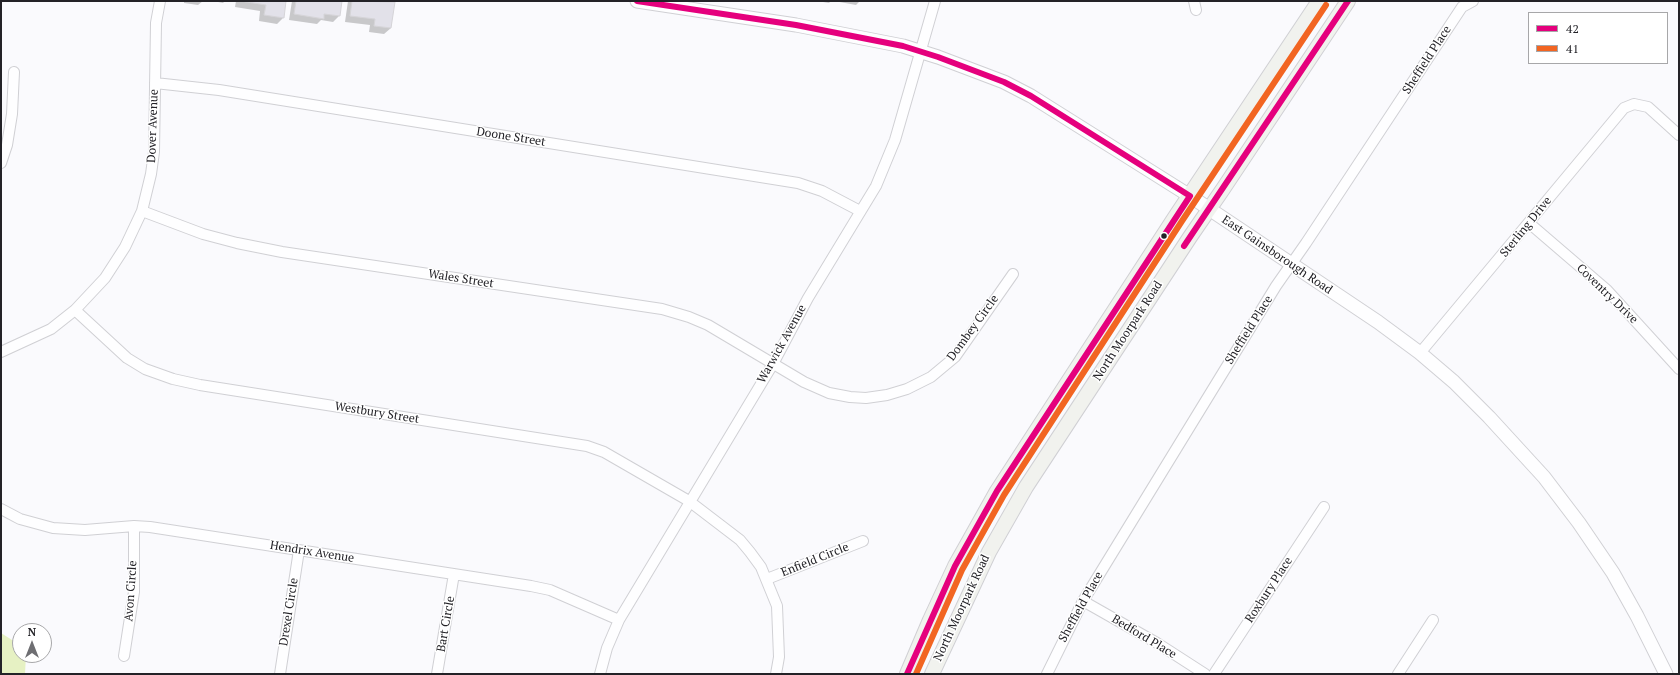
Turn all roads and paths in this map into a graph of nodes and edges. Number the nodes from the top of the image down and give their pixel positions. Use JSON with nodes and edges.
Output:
{"nodes":[{"id":1,"x":160,"y":1,"type":"edge"},
{"id":2,"x":637,"y":1,"type":"edge"},
{"id":3,"x":935,"y":1,"type":"edge"},
{"id":4,"x":1319,"y":1,"type":"edge"},
{"id":5,"x":1348,"y":1,"type":"edge"},
{"id":6,"x":1473,"y":1,"type":"edge"},
{"id":7,"x":920,"y":51,"type":"junction"},
{"id":8,"x":14,"y":72,"type":"dead end"},
{"id":9,"x":155,"y":83,"type":"junction"},
{"id":10,"x":1679,"y":135,"type":"edge"},
{"id":11,"x":1,"y":163,"type":"edge"},
{"id":12,"x":1190,"y":196,"type":"junction"},
{"id":13,"x":1209,"y":209,"type":"junction"},
{"id":14,"x":142,"y":211,"type":"junction"},
{"id":15,"x":860,"y":211,"type":"junction"},
{"id":16,"x":1529,"y":223,"type":"junction"},
{"id":17,"x":1291,"y":264,"type":"junction"},
{"id":18,"x":1013,"y":274,"type":"dead end"},
{"id":19,"x":76,"y":310,"type":"junction"},
{"id":20,"x":1,"y":352,"type":"edge"},
{"id":21,"x":1420,"y":354,"type":"junction"},
{"id":22,"x":773,"y":364,"type":"junction"},
{"id":23,"x":1679,"y":369,"type":"edge"},
{"id":24,"x":689,"y":501,"type":"junction"},
{"id":25,"x":1324,"y":507,"type":"dead end"},
{"id":26,"x":1,"y":508,"type":"edge"},
{"id":27,"x":134,"y":526,"type":"junction"},
{"id":28,"x":862,"y":541,"type":"dead end"},
{"id":29,"x":299,"y":550,"type":"junction"},
{"id":30,"x":454,"y":574,"type":"junction"},
{"id":31,"x":766,"y":579,"type":"junction"},
{"id":32,"x":1083,"y":601,"type":"junction"},
{"id":33,"x":619,"y":620,"type":"junction"},
{"id":34,"x":1433,"y":620,"type":"dead end"},
{"id":35,"x":124,"y":656,"type":"dead end"},
{"id":36,"x":280,"y":674,"type":"edge"},
{"id":37,"x":437,"y":674,"type":"edge"},
{"id":38,"x":600,"y":674,"type":"edge"},
{"id":39,"x":776,"y":674,"type":"edge"},
{"id":40,"x":907,"y":674,"type":"edge"},
{"id":41,"x":932,"y":674,"type":"edge"},
{"id":42,"x":1047,"y":674,"type":"edge"},
{"id":43,"x":1205,"y":674,"type":"edge"},
{"id":44,"x":1214,"y":674,"type":"edge"},
{"id":45,"x":1398,"y":674,"type":"edge"},
{"id":46,"x":1666,"y":674,"type":"edge"}],
"edges":[{"from":1,"to":9,"type":"street","name":"Dover Avenue"},
{"from":2,"to":7,"type":"street","name":"East Gainsborough Road"},
{"from":3,"to":7,"type":"street","name":"Warwick Avenue"},
{"from":4,"to":12,"type":"main road","name":"North Moorpark Road"},
{"from":5,"to":13,"type":"main road","name":"North Moorpark Road"},
{"from":6,"to":17,"type":"street","name":"Sheffield Place"},
{"from":7,"to":12,"type":"street","name":"East Gainsborough Road"},
{"from":7,"to":15,"type":"street","name":"Warwick Avenue"},
{"from":8,"to":11,"type":"street"},
{"from":9,"to":14,"type":"street","name":"Dover Avenue"},
{"from":9,"to":15,"type":"street","name":"Doone Street"},
{"from":10,"to":16,"type":"street","name":"Sterling Drive"},
{"from":12,"to":13,"type":"street","name":"East Gainsborough Road"},
{"from":12,"to":40,"type":"main road","name":"North Moorpark Road"},
{"from":13,"to":17,"type":"street","name":"East Gainsborough Road"},
{"from":13,"to":41,"type":"main road","name":"North Moorpark Road"},
{"from":14,"to":19,"type":"street","name":"Dover Avenue"},
{"from":14,"to":22,"type":"street","name":"Wales Street"},
{"from":15,"to":22,"type":"street","name":"Warwick Avenue"},
{"from":16,"to":21,"type":"street","name":"Sterling Drive"},
{"from":16,"to":23,"type":"street","name":"Coventry Drive"},
{"from":17,"to":21,"type":"street","name":"East Gainsborough Road"},
{"from":17,"to":32,"type":"street","name":"Sheffield Place"},
{"from":18,"to":22,"type":"street","name":"Dombey Circle"},
{"from":19,"to":20,"type":"street","name":"Dover Avenue"},
{"from":19,"to":24,"type":"street","name":"Westbury Street"},
{"from":21,"to":46,"type":"street","name":"East Gainsborough Road"},
{"from":22,"to":24,"type":"street","name":"Warwick Avenue"},
{"from":24,"to":31,"type":"street","name":"Westbury Street"},
{"from":24,"to":33,"type":"street","name":"Warwick Avenue"},
{"from":25,"to":44,"type":"street","name":"Roxbury Place"},
{"from":26,"to":27,"type":"street","name":"Hendrix Avenue"},
{"from":27,"to":29,"type":"street","name":"Hendrix Avenue"},
{"from":27,"to":35,"type":"street","name":"Avon Circle"},
{"from":28,"to":31,"type":"street","name":"Enfield Circle"},
{"from":29,"to":30,"type":"street","name":"Hendrix Avenue"},
{"from":29,"to":36,"type":"street","name":"Drexel Circle"},
{"from":30,"to":33,"type":"street","name":"Hendrix Avenue"},
{"from":30,"to":37,"type":"street","name":"Bart Circle"},
{"from":31,"to":39,"type":"street","name":"Westbury Street"},
{"from":32,"to":42,"type":"street","name":"Sheffield Place"},
{"from":32,"to":43,"type":"street","name":"Bedford Place"},
{"from":33,"to":38,"type":"street","name":"Warwick Avenue"},
{"from":34,"to":45,"type":"street"}]}
